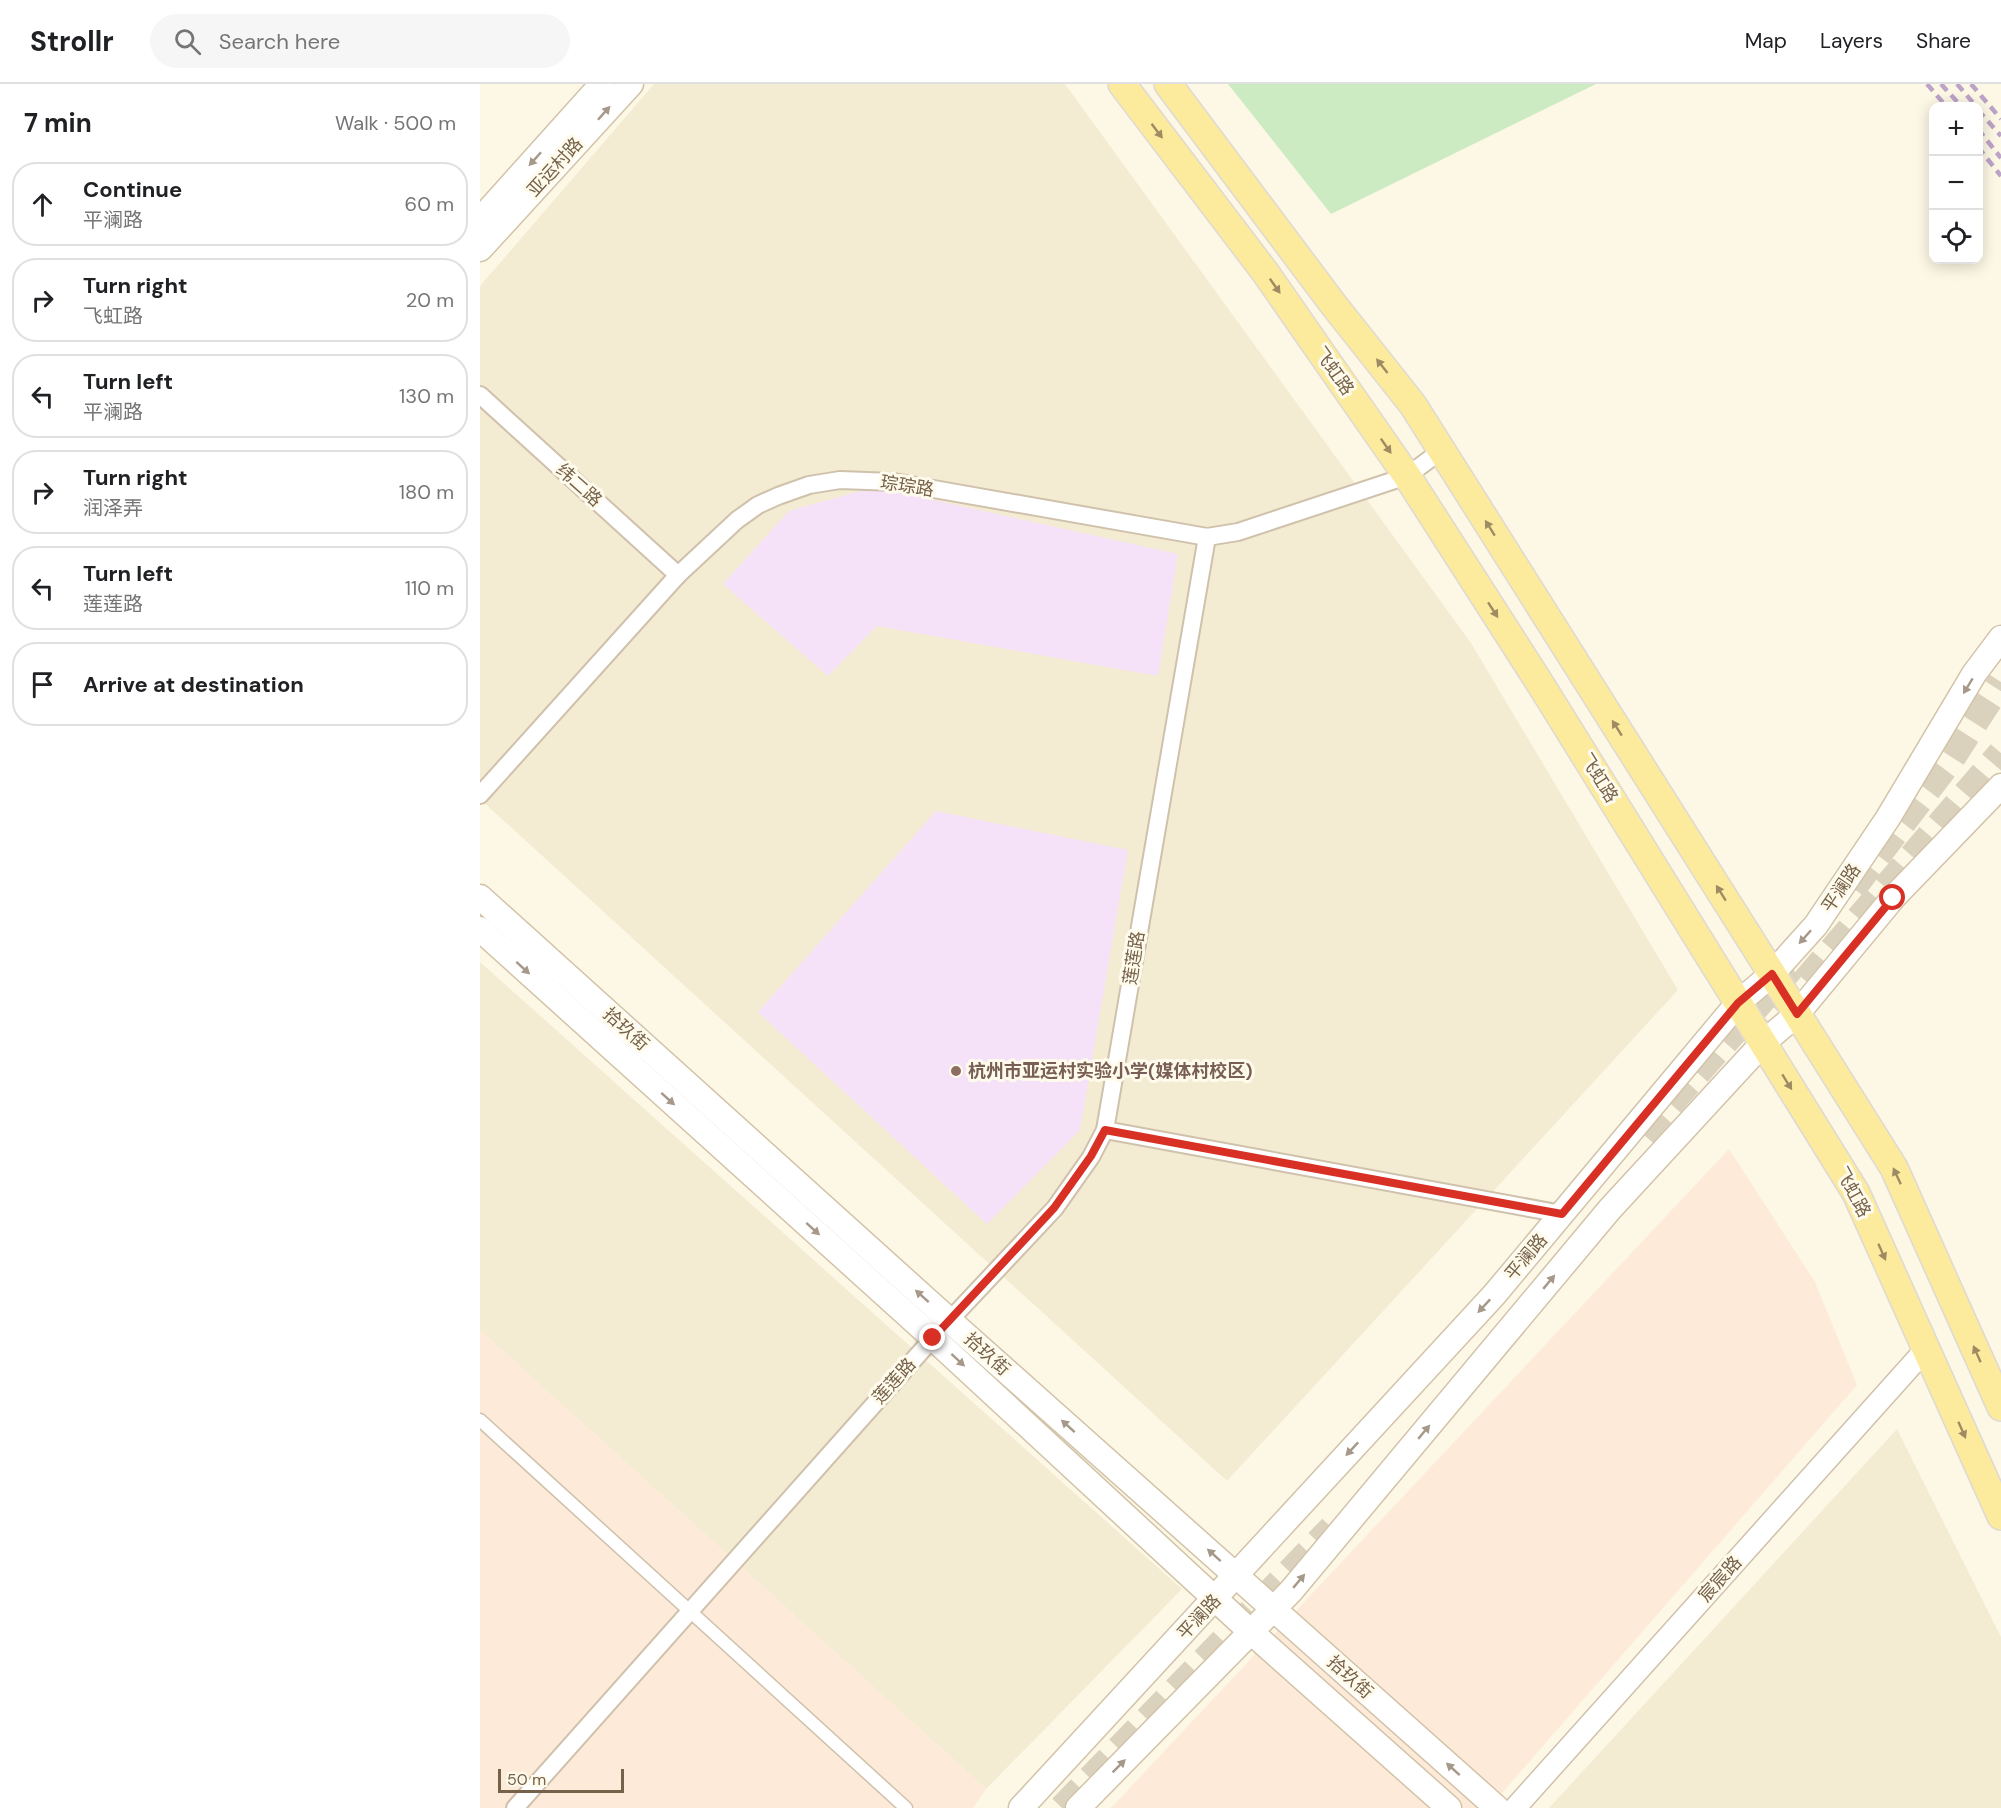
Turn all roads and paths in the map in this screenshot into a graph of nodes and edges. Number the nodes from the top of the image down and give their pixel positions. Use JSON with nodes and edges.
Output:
{"nodes":[{"id":1,"x":602,"y":84,"type":"edge"},
{"id":2,"x":631,"y":84,"type":"edge"},
{"id":3,"x":1122,"y":84,"type":"edge"},
{"id":4,"x":1168,"y":84,"type":"edge"},
{"id":5,"x":480,"y":220,"type":"edge"},
{"id":6,"x":480,"y":249,"type":"edge"},
{"id":7,"x":480,"y":395,"type":"edge"},
{"id":8,"x":1442,"y":450,"type":"junction"},
{"id":9,"x":1407,"y":476,"type":"junction"},
{"id":10,"x":1208,"y":537,"type":"junction"},
{"id":11,"x":678,"y":575,"type":"junction"},
{"id":12,"x":2001,"y":638,"type":"edge"},
{"id":13,"x":2001,"y":786,"type":"edge"},
{"id":14,"x":480,"y":795,"type":"edge"},
{"id":15,"x":480,"y":897,"type":"edge"},
{"id":16,"x":480,"y":929,"type":"edge"},
{"id":17,"x":1772,"y":974,"type":"junction"},
{"id":18,"x":1738,"y":1003,"type":"junction"},
{"id":19,"x":1797,"y":1014,"type":"junction"},
{"id":20,"x":1762,"y":1043,"type":"junction"},
{"id":21,"x":1105,"y":1130,"type":"junction"},
{"id":22,"x":1562,"y":1214,"type":"junction"},
{"id":23,"x":941,"y":1329,"type":"junction"},
{"id":24,"x":1926,"y":1349,"type":"junction"},
{"id":25,"x":2001,"y":1407,"type":"edge"},
{"id":26,"x":480,"y":1420,"type":"edge"},
{"id":27,"x":2001,"y":1516,"type":"edge"},
{"id":28,"x":1237,"y":1576,"type":"junction"},
{"id":29,"x":1216,"y":1599,"type":"junction"},
{"id":30,"x":1274,"y":1609,"type":"junction"},
{"id":31,"x":689,"y":1612,"type":"junction"},
{"id":32,"x":1251,"y":1632,"type":"junction"},
{"id":33,"x":515,"y":1808,"type":"edge"},
{"id":34,"x":906,"y":1808,"type":"edge"},
{"id":35,"x":1021,"y":1808,"type":"edge"},
{"id":36,"x":1078,"y":1808,"type":"edge"},
{"id":37,"x":1449,"y":1808,"type":"edge"},
{"id":38,"x":1497,"y":1808,"type":"edge"},
{"id":39,"x":1515,"y":1808,"type":"edge"}],
"edges":[{"from":1,"to":5,"type":"main road","name":"亚运村路","one_way":true},
{"from":6,"to":2,"type":"main road","name":"亚运村路","one_way":true},
{"from":3,"to":9,"type":"main road","name":"飞虹路","one_way":true},
{"from":8,"to":4,"type":"main road","one_way":true},
{"from":7,"to":11,"type":"street","name":"纬二路"},
{"from":8,"to":9,"type":"street","name":"琮琮路"},
{"from":17,"to":8,"type":"main road","one_way":true},
{"from":9,"to":10,"type":"street","name":"琮琮路"},
{"from":9,"to":18,"type":"main road","name":"飞虹路","one_way":true},
{"from":10,"to":11,"type":"street","name":"琮琮路"},
{"from":10,"to":21,"type":"street","name":"莲莲路"},
{"from":11,"to":14,"type":"street","name":"琮琮路"},
{"from":12,"to":17,"type":"main road","name":"平澜路","one_way":true},
{"from":13,"to":19,"type":"main road","name":"平澜路"},
{"from":23,"to":15,"type":"main road","name":"拾玖街","one_way":true},
{"from":16,"to":23,"type":"main road","name":"拾玖街","one_way":true},
{"from":17,"to":18,"type":"main road","name":"平澜路"},
{"from":17,"to":19,"type":"main road"},
{"from":18,"to":20,"type":"main road","name":"飞虹路"},
{"from":18,"to":22,"type":"main road","name":"平澜路"},
{"from":19,"to":20,"type":"main road","name":"平澜路"},
{"from":25,"to":19,"type":"main road","one_way":true},
{"from":20,"to":24,"type":"main road","name":"飞虹路","one_way":true},
{"from":30,"to":20,"type":"main road","name":"平澜路","one_way":true},
{"from":21,"to":22,"type":"street"},
{"from":21,"to":23,"type":"street","name":"莲莲路"},
{"from":22,"to":28,"type":"main road","name":"平澜路","one_way":true},
{"from":28,"to":23,"type":"main road","name":"拾玖街","one_way":true},
{"from":23,"to":29,"type":"main road","name":"拾玖街","one_way":true},
{"from":23,"to":31,"type":"street","name":"莲莲路"},
{"from":24,"to":27,"type":"main road","name":"飞虹路","one_way":true},
{"from":24,"to":39,"type":"street","name":"宸宸路"},
{"from":26,"to":31,"type":"street"},
{"from":28,"to":29,"type":"main road","name":"平澜路"},
{"from":28,"to":30,"type":"main road","name":"拾玖街"},
{"from":29,"to":32,"type":"main road","name":"拾玖街"},
{"from":29,"to":35,"type":"main road","name":"平澜路"},
{"from":30,"to":32,"type":"main road","name":"平澜路"},
{"from":38,"to":30,"type":"main road","name":"拾玖街","one_way":true},
{"from":31,"to":33,"type":"street","name":"莲莲路"},
{"from":31,"to":34,"type":"street"},
{"from":36,"to":32,"type":"main road","name":"平澜路","one_way":true},
{"from":32,"to":37,"type":"main road","name":"拾玖街"}]}
